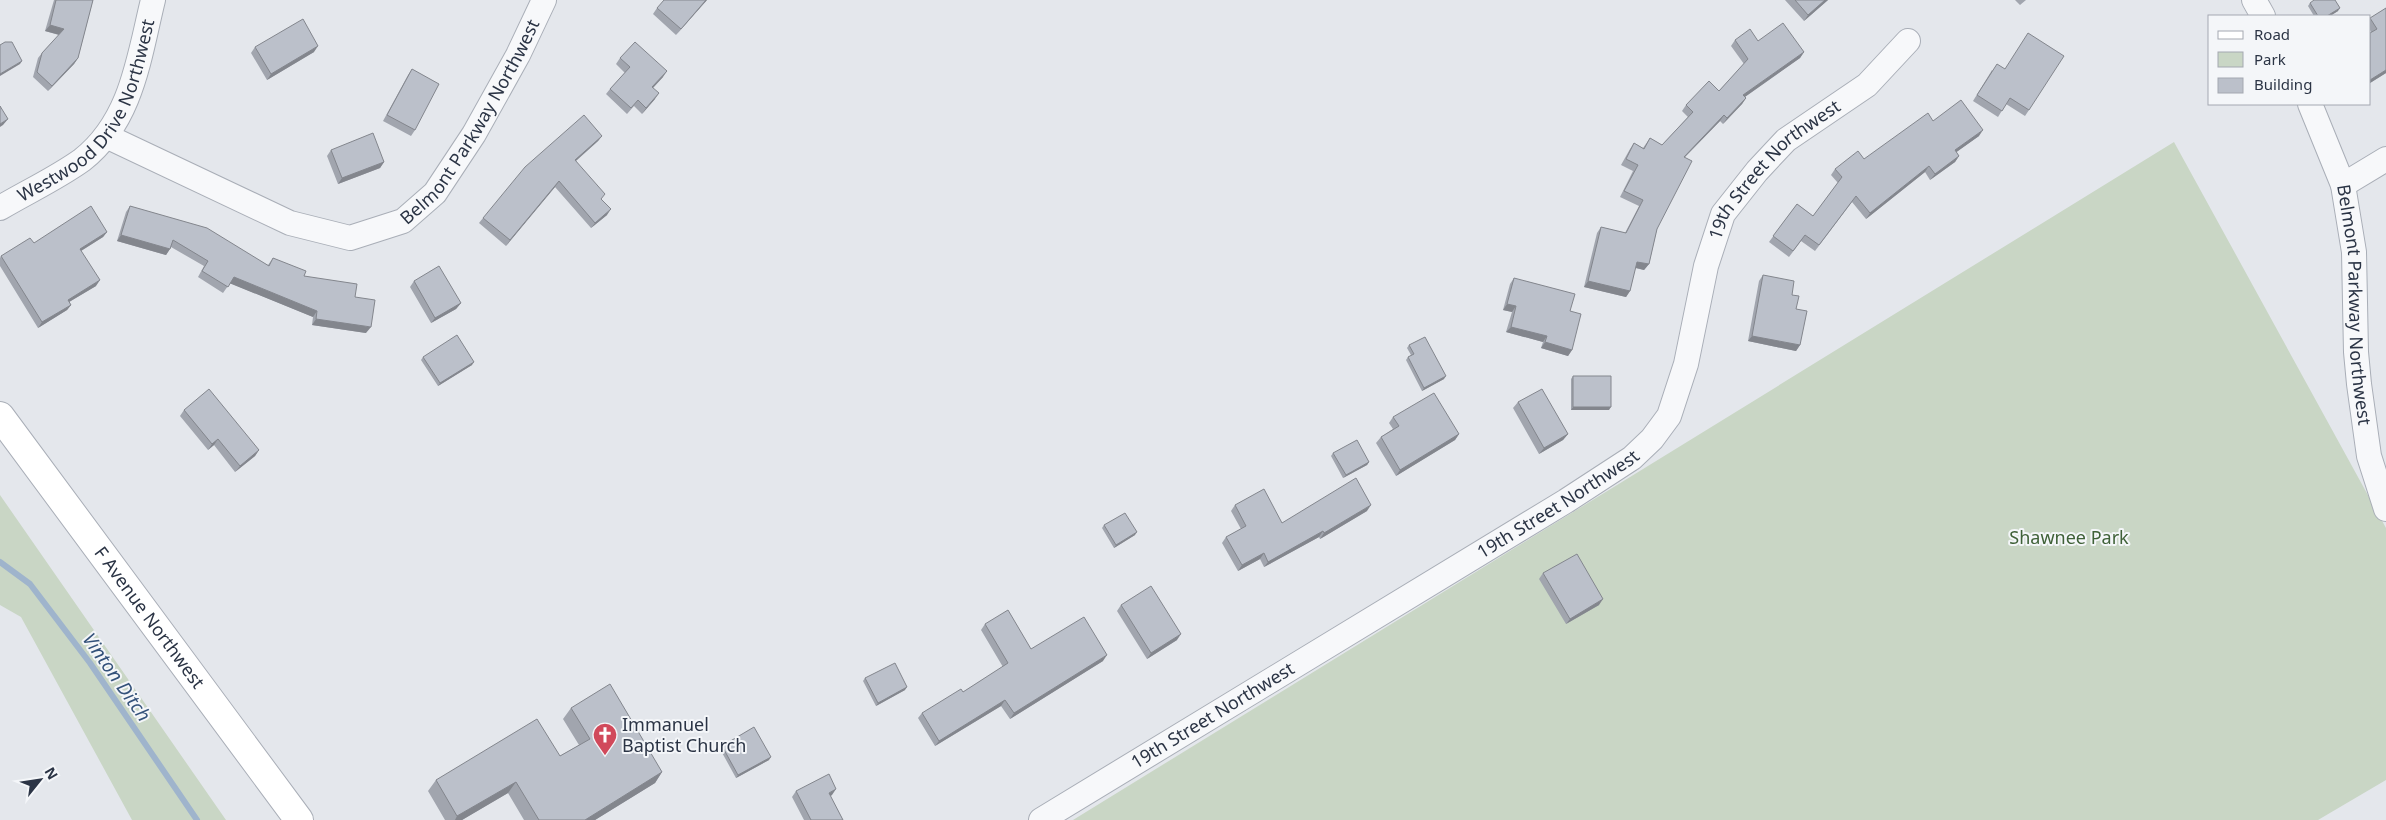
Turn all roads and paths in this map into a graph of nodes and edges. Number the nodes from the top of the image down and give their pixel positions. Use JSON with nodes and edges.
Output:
{"nodes":[{"id":1,"x":153,"y":0,"type":"edge"},
{"id":2,"x":544,"y":0,"type":"edge"},
{"id":3,"x":2254,"y":0,"type":"edge"},
{"id":4,"x":2262,"y":15,"type":"edge"},
{"id":5,"x":1908,"y":41,"type":"dead end"},
{"id":6,"x":2310,"y":105,"type":"edge"},
{"id":7,"x":106,"y":136,"type":"junction"},
{"id":8,"x":2386,"y":159,"type":"edge"},
{"id":9,"x":2343,"y":185,"type":"junction"},
{"id":10,"x":0,"y":208,"type":"edge"},
{"id":11,"x":0,"y":416,"type":"edge"},
{"id":12,"x":2386,"y":508,"type":"edge"},
{"id":13,"x":299,"y":820,"type":"edge"},
{"id":14,"x":1041,"y":820,"type":"edge"}],
"edges":[{"from":1,"to":7,"type":"street","name":"Westwood Drive Northwest"},
{"from":2,"to":7,"type":"street","name":"Belmont Parkway Northwest"},
{"from":3,"to":4,"type":"street"},
{"from":5,"to":14,"type":"street","name":"19th Street Northwest"},
{"from":6,"to":9,"type":"street","name":"Belmont Parkway Northwest"},
{"from":7,"to":10,"type":"street","name":"Westwood Drive Northwest"},
{"from":8,"to":9,"type":"street"},
{"from":9,"to":12,"type":"street","name":"Belmont Parkway Northwest"},
{"from":11,"to":13,"type":"main road","name":"F Avenue Northwest"}]}
